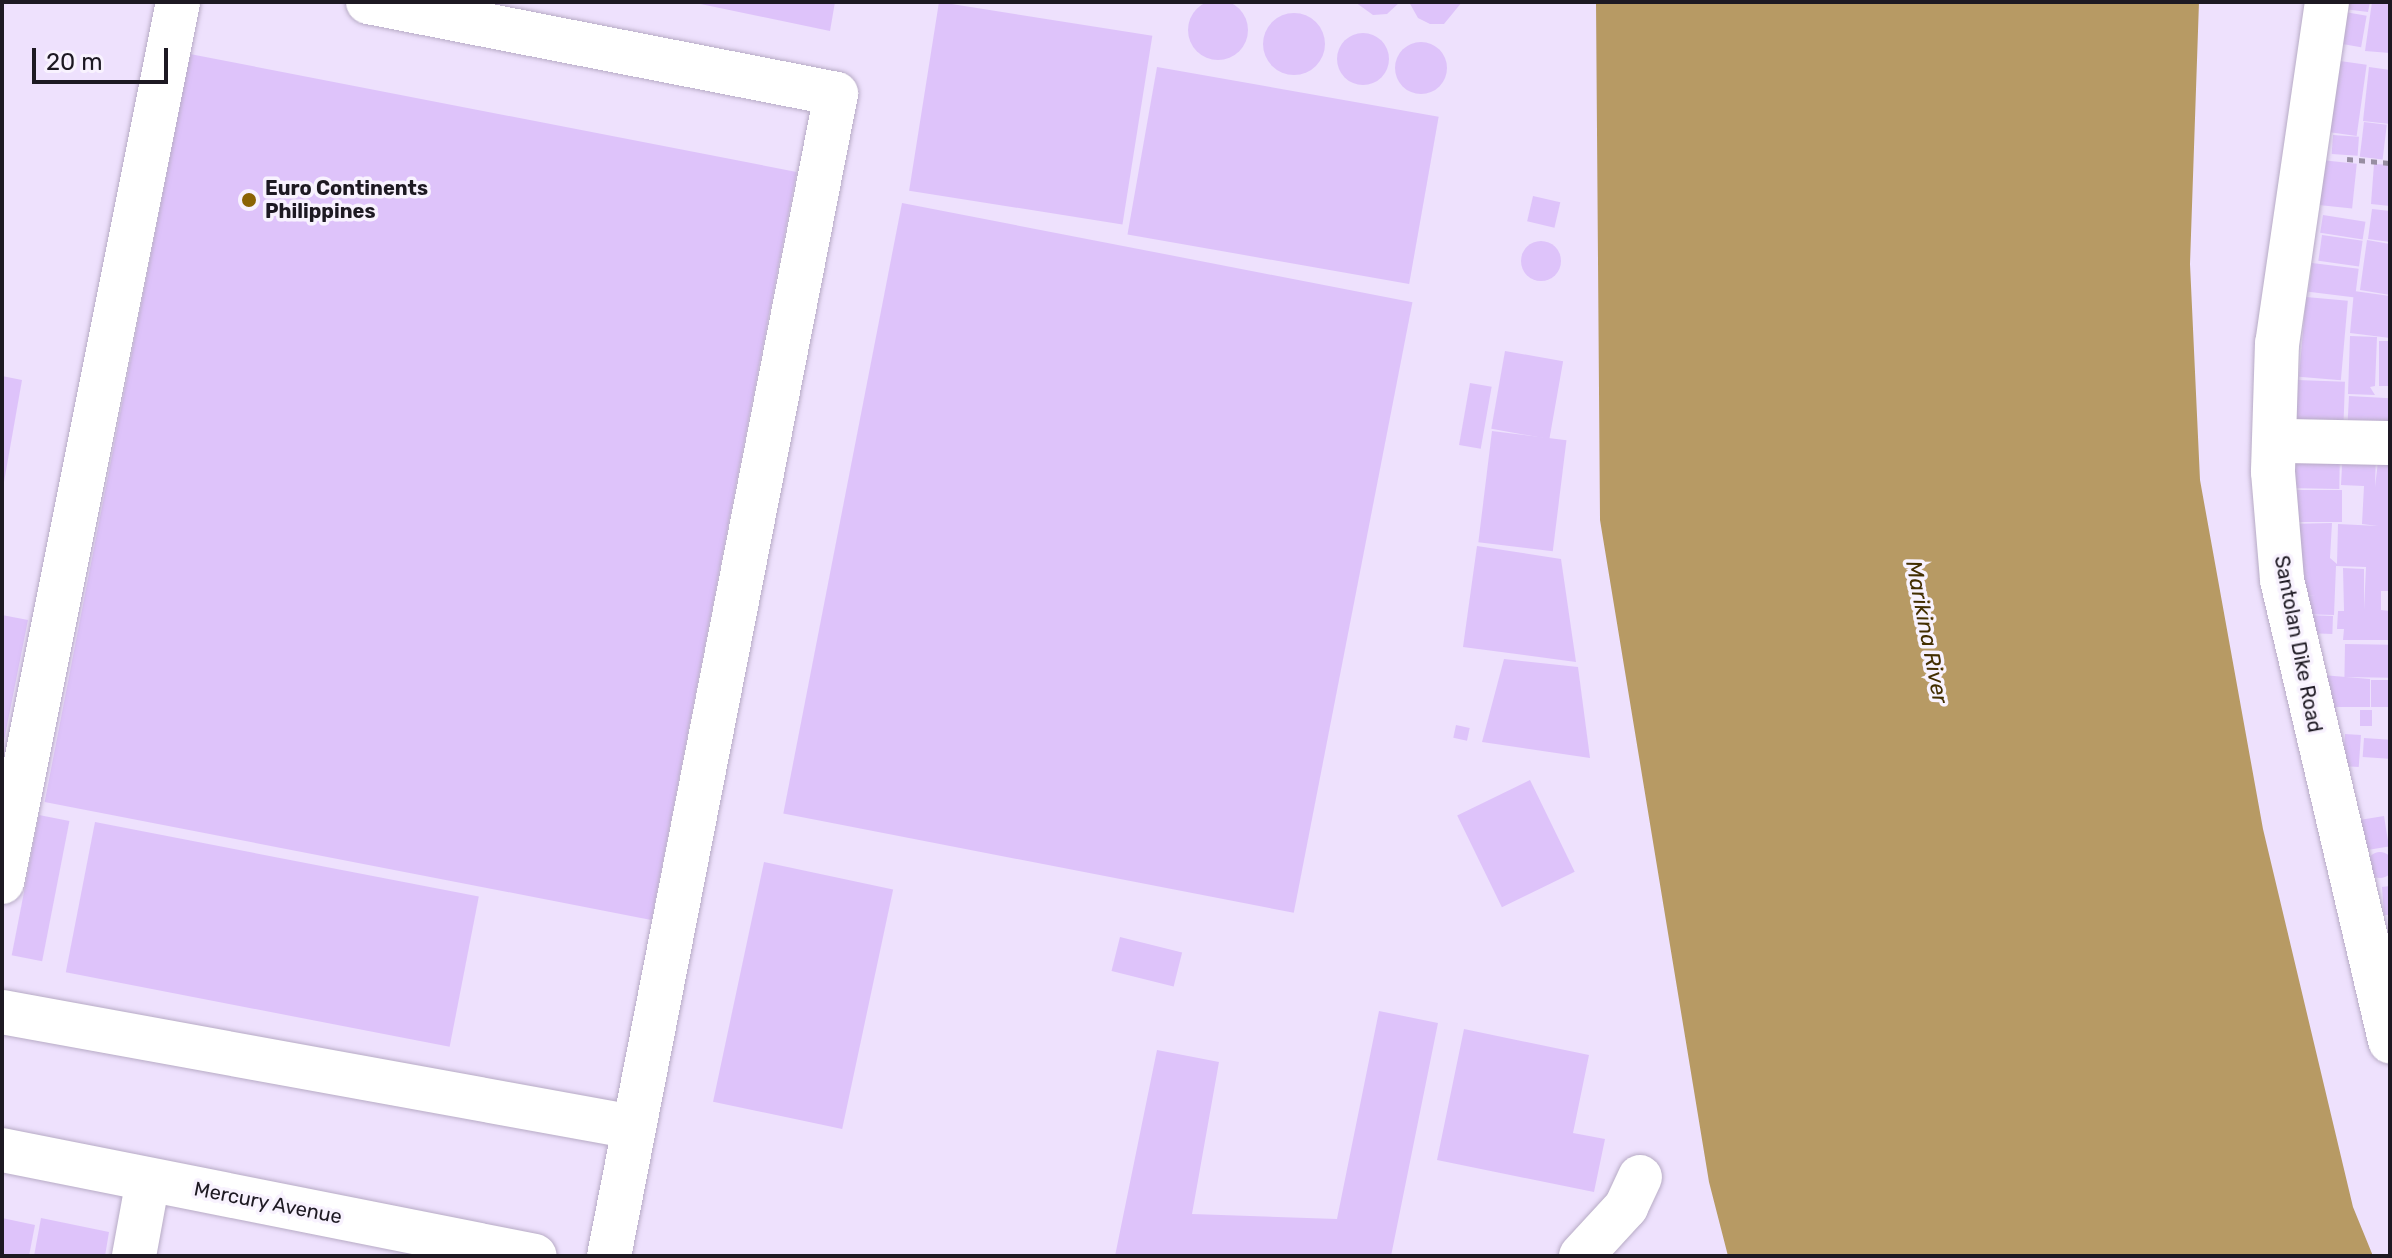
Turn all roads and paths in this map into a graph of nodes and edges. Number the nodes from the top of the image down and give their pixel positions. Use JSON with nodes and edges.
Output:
{"nodes":[{"id":1,"x":178,"y":2,"type":"edge"},
{"id":2,"x":368,"y":2,"type":"edge"},
{"id":3,"x":2327,"y":2,"type":"edge"},
{"id":4,"x":2334,"y":158,"type":"dead end"},
{"id":5,"x":2390,"y":163,"type":"edge"},
{"id":6,"x":2285,"y":441,"type":"dead end"},
{"id":7,"x":2390,"y":443,"type":"edge"},
{"id":8,"x":2,"y":882,"type":"edge"},
{"id":9,"x":2,"y":1012,"type":"edge"},
{"id":10,"x":2390,"y":1042,"type":"edge"},
{"id":11,"x":633,"y":1127,"type":"junction"},
{"id":12,"x":2,"y":1150,"type":"edge"},
{"id":13,"x":1640,"y":1177,"type":"dead end"},
{"id":14,"x":148,"y":1180,"type":"junction"},
{"id":15,"x":134,"y":1256,"type":"edge"},
{"id":16,"x":535,"y":1256,"type":"edge"},
{"id":17,"x":609,"y":1256,"type":"edge"},
{"id":18,"x":1581,"y":1256,"type":"edge"}],
"edges":[{"from":1,"to":8,"type":"street"},
{"from":2,"to":11,"type":"street"},
{"from":3,"to":10,"type":"street","name":"Santolan Dike Road"},
{"from":4,"to":5,"type":"path"},
{"from":6,"to":7,"type":"street"},
{"from":9,"to":11,"type":"street"},
{"from":11,"to":17,"type":"street"},
{"from":12,"to":14,"type":"street","name":"Mercury Avenue"},
{"from":13,"to":18,"type":"street"},
{"from":14,"to":15,"type":"street"},
{"from":14,"to":16,"type":"street","name":"Mercury Avenue"}]}
